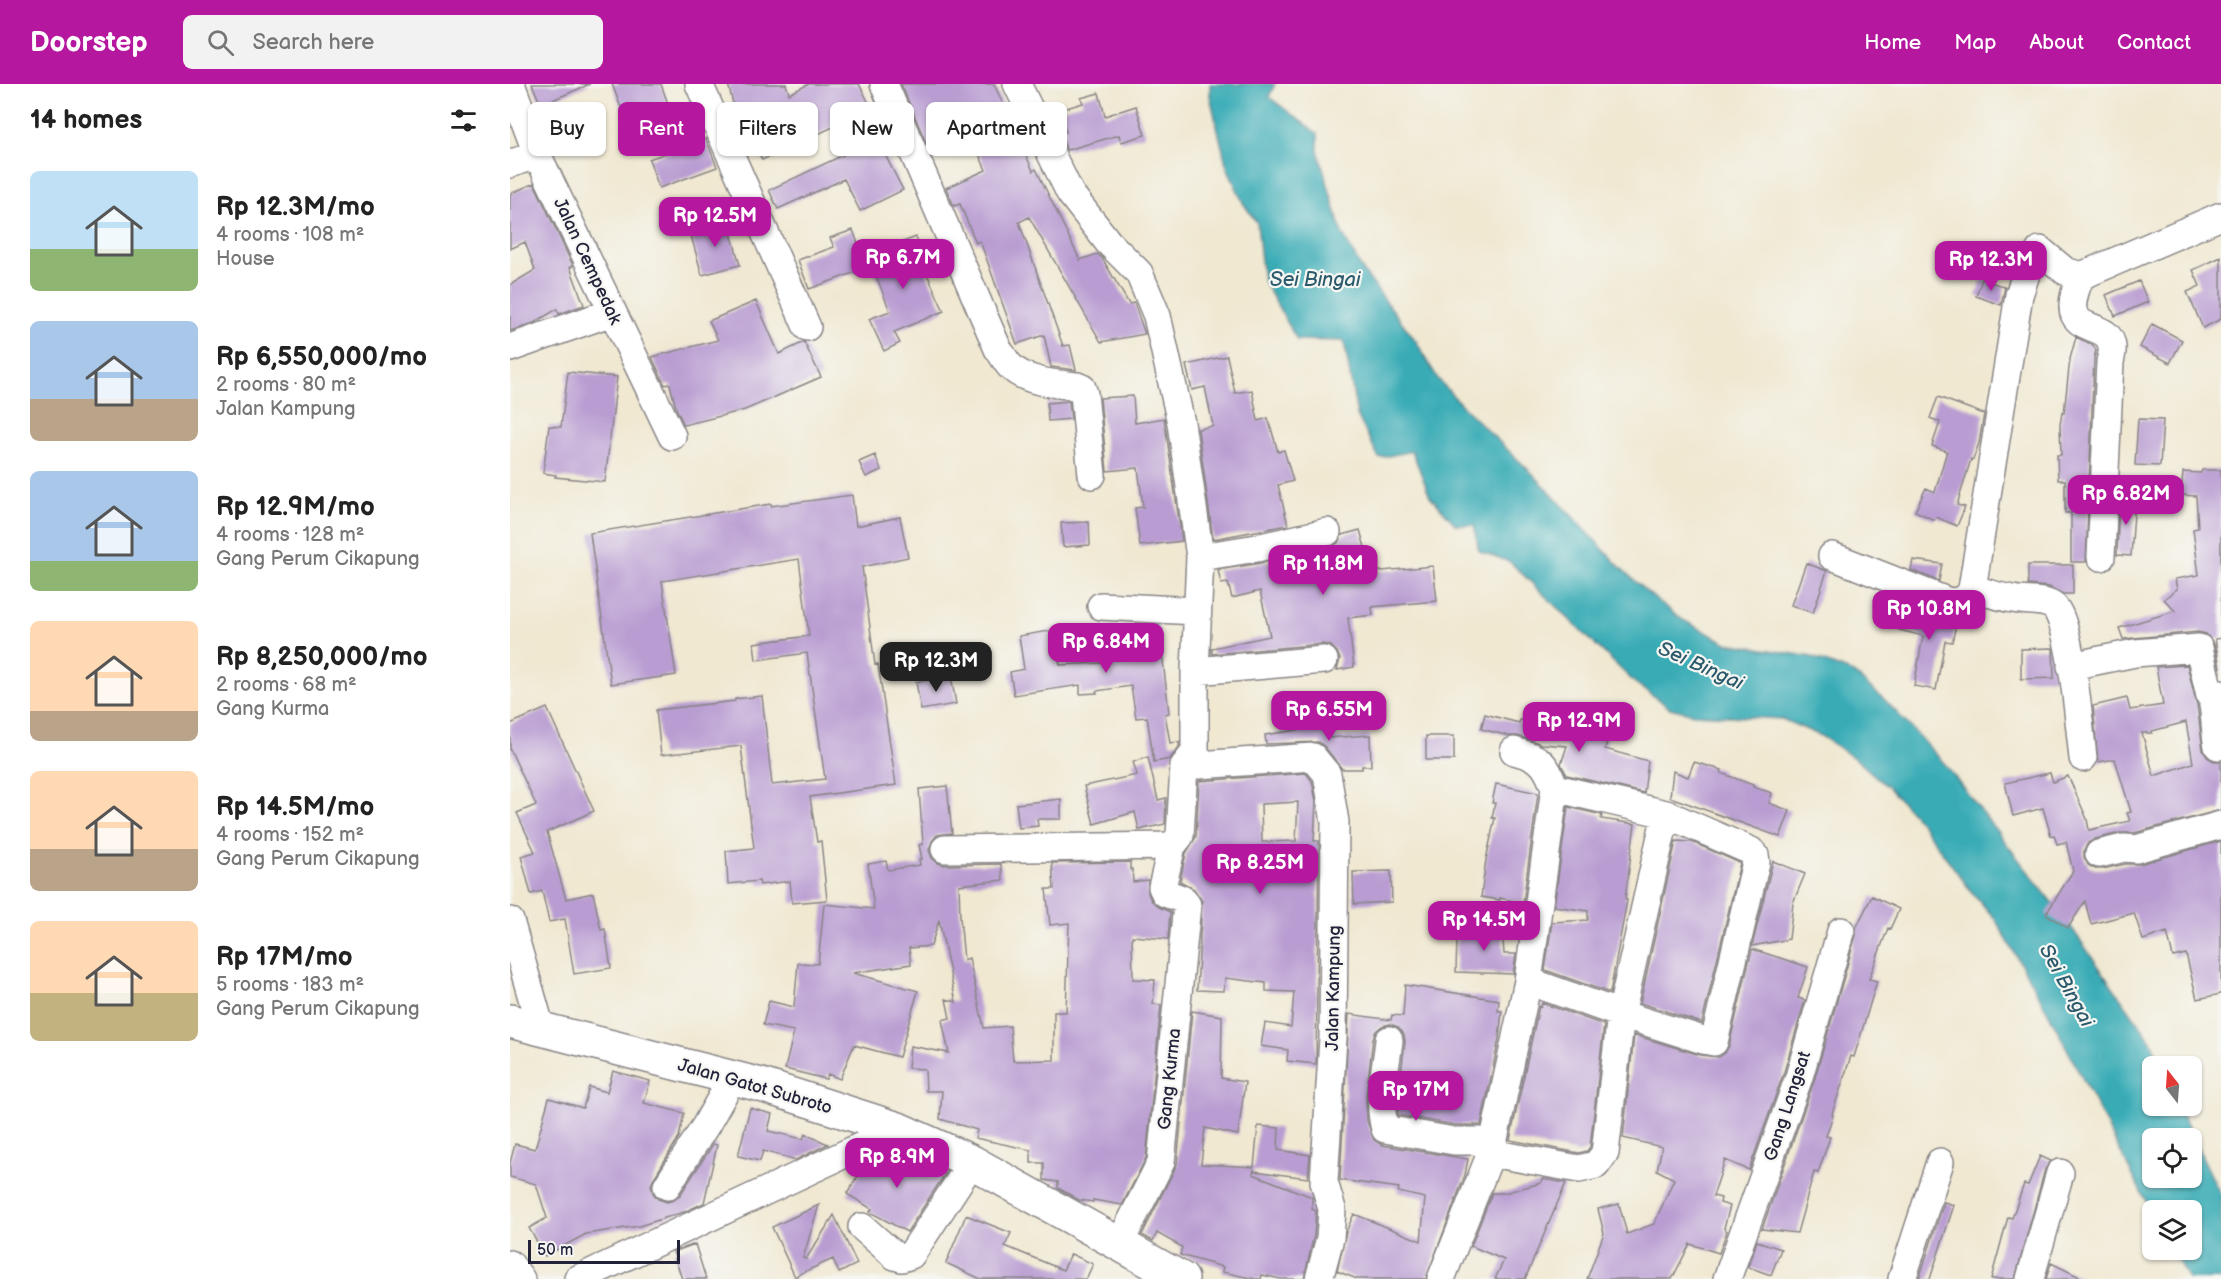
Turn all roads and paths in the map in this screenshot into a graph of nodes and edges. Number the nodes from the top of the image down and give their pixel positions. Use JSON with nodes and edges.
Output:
{"nodes":[{"id":1,"x":511,"y":84,"type":"edge"},
{"id":2,"x":699,"y":84,"type":"edge"},
{"id":3,"x":884,"y":84,"type":"edge"},
{"id":4,"x":1017,"y":84,"type":"edge"},
{"id":5,"x":528,"y":130,"type":"edge"},
{"id":6,"x":532,"y":156,"type":"edge"},
{"id":7,"x":538,"y":156,"type":"edge"},
{"id":8,"x":510,"y":164,"type":"edge"},
{"id":9,"x":2221,"y":216,"type":"edge"},
{"id":10,"x":2081,"y":276,"type":"junction"},
{"id":11,"x":612,"y":312,"type":"junction"},
{"id":12,"x":807,"y":327,"type":"dead end"},
{"id":13,"x":510,"y":348,"type":"edge"},
{"id":14,"x":672,"y":436,"type":"dead end"},
{"id":15,"x":1092,"y":476,"type":"dead end"},
{"id":16,"x":1327,"y":532,"type":"dead end"},
{"id":17,"x":1200,"y":556,"type":"junction"},
{"id":18,"x":1832,"y":556,"type":"dead end"},
{"id":19,"x":2101,"y":557,"type":"dead end"},
{"id":20,"x":1972,"y":589,"type":"junction"},
{"id":21,"x":1101,"y":606,"type":"dead end"},
{"id":22,"x":1196,"y":611,"type":"junction"},
{"id":23,"x":1324,"y":660,"type":"dead end"},
{"id":24,"x":2072,"y":666,"type":"junction"},
{"id":25,"x":1195,"y":671,"type":"junction"},
{"id":26,"x":2216,"y":695,"type":"edge"},
{"id":27,"x":2221,"y":745,"type":"edge"},
{"id":28,"x":1514,"y":751,"type":"dead end"},
{"id":29,"x":2083,"y":758,"type":"dead end"},
{"id":30,"x":1184,"y":766,"type":"junction"},
{"id":31,"x":1555,"y":788,"type":"junction"},
{"id":32,"x":1666,"y":814,"type":"junction"},
{"id":33,"x":2221,"y":825,"type":"edge"},
{"id":34,"x":1172,"y":846,"type":"junction"},
{"id":35,"x":945,"y":849,"type":"dead end"},
{"id":36,"x":2099,"y":854,"type":"dead end"},
{"id":37,"x":510,"y":921,"type":"edge"},
{"id":38,"x":1841,"y":931,"type":"dead end"},
{"id":39,"x":1528,"y":981,"type":"junction"},
{"id":40,"x":1621,"y":1014,"type":"junction"},
{"id":41,"x":510,"y":1020,"type":"edge"},
{"id":42,"x":542,"y":1029,"type":"junction"},
{"id":43,"x":1389,"y":1040,"type":"dead end"},
{"id":44,"x":732,"y":1079,"type":"junction"},
{"id":45,"x":898,"y":1129,"type":"junction"},
{"id":46,"x":1491,"y":1153,"type":"junction"},
{"id":47,"x":972,"y":1162,"type":"junction"},
{"id":48,"x":1940,"y":1162,"type":"dead end"},
{"id":49,"x":2060,"y":1173,"type":"dead end"},
{"id":50,"x":667,"y":1186,"type":"dead end"},
{"id":51,"x":862,"y":1227,"type":"dead end"},
{"id":52,"x":1120,"y":1243,"type":"junction"},
{"id":53,"x":510,"y":1264,"type":"edge"},
{"id":54,"x":521,"y":1279,"type":"edge"},
{"id":55,"x":578,"y":1279,"type":"edge"},
{"id":56,"x":1182,"y":1279,"type":"edge"},
{"id":57,"x":1319,"y":1279,"type":"edge"},
{"id":58,"x":1441,"y":1279,"type":"edge"},
{"id":59,"x":1727,"y":1279,"type":"edge"},
{"id":60,"x":1902,"y":1279,"type":"edge"},
{"id":61,"x":2030,"y":1279,"type":"edge"}],
"edges":[{"from":1,"to":5,"type":"street","name":"Jalan Cempedak"},
{"from":2,"to":12,"type":"street"},
{"from":3,"to":15,"type":"street"},
{"from":4,"to":17,"type":"street"},
{"from":6,"to":8,"type":"street"},
{"from":7,"to":11,"type":"street","name":"Jalan Cempedak"},
{"from":9,"to":10,"type":"street"},
{"from":10,"to":19,"type":"street"},
{"from":10,"to":20,"type":"street"},
{"from":11,"to":13,"type":"street"},
{"from":11,"to":14,"type":"street","name":"Jalan Cempedak"},
{"from":16,"to":17,"type":"street"},
{"from":17,"to":22,"type":"street"},
{"from":18,"to":20,"type":"street"},
{"from":20,"to":24,"type":"street"},
{"from":21,"to":22,"type":"street"},
{"from":22,"to":25,"type":"street"},
{"from":23,"to":25,"type":"street"},
{"from":24,"to":26,"type":"street"},
{"from":24,"to":29,"type":"street"},
{"from":25,"to":30,"type":"street"},
{"from":26,"to":27,"type":"street"},
{"from":28,"to":31,"type":"street"},
{"from":30,"to":34,"type":"street"},
{"from":30,"to":57,"type":"street","name":"Jalan Kampung"},
{"from":31,"to":32,"type":"street"},
{"from":31,"to":39,"type":"street"},
{"from":32,"to":40,"type":"street"},
{"from":32,"to":40,"type":"street"},
{"from":33,"to":36,"type":"street"},
{"from":34,"to":35,"type":"street"},
{"from":34,"to":52,"type":"street","name":"Gang Kurma"},
{"from":37,"to":42,"type":"street"},
{"from":38,"to":59,"type":"street","name":"Gang Langsat"},
{"from":39,"to":40,"type":"street"},
{"from":39,"to":46,"type":"street"},
{"from":40,"to":46,"type":"street"},
{"from":41,"to":42,"type":"main road","name":"Jalan Gatot Subroto"},
{"from":42,"to":44,"type":"main road","name":"Jalan Gatot Subroto"},
{"from":43,"to":46,"type":"street"},
{"from":44,"to":45,"type":"main road","name":"Jalan Gatot Subroto"},
{"from":44,"to":50,"type":"street"},
{"from":45,"to":47,"type":"main road","name":"Jalan Gatot Subroto"},
{"from":45,"to":55,"type":"street"},
{"from":46,"to":58,"type":"street"},
{"from":47,"to":51,"type":"street"},
{"from":47,"to":52,"type":"main road","name":"Jalan Gatot Subroto"},
{"from":48,"to":60,"type":"street"},
{"from":49,"to":61,"type":"street"},
{"from":52,"to":56,"type":"main road","name":"Jalan Gatot Subroto"},
{"from":53,"to":54,"type":"street"}]}
